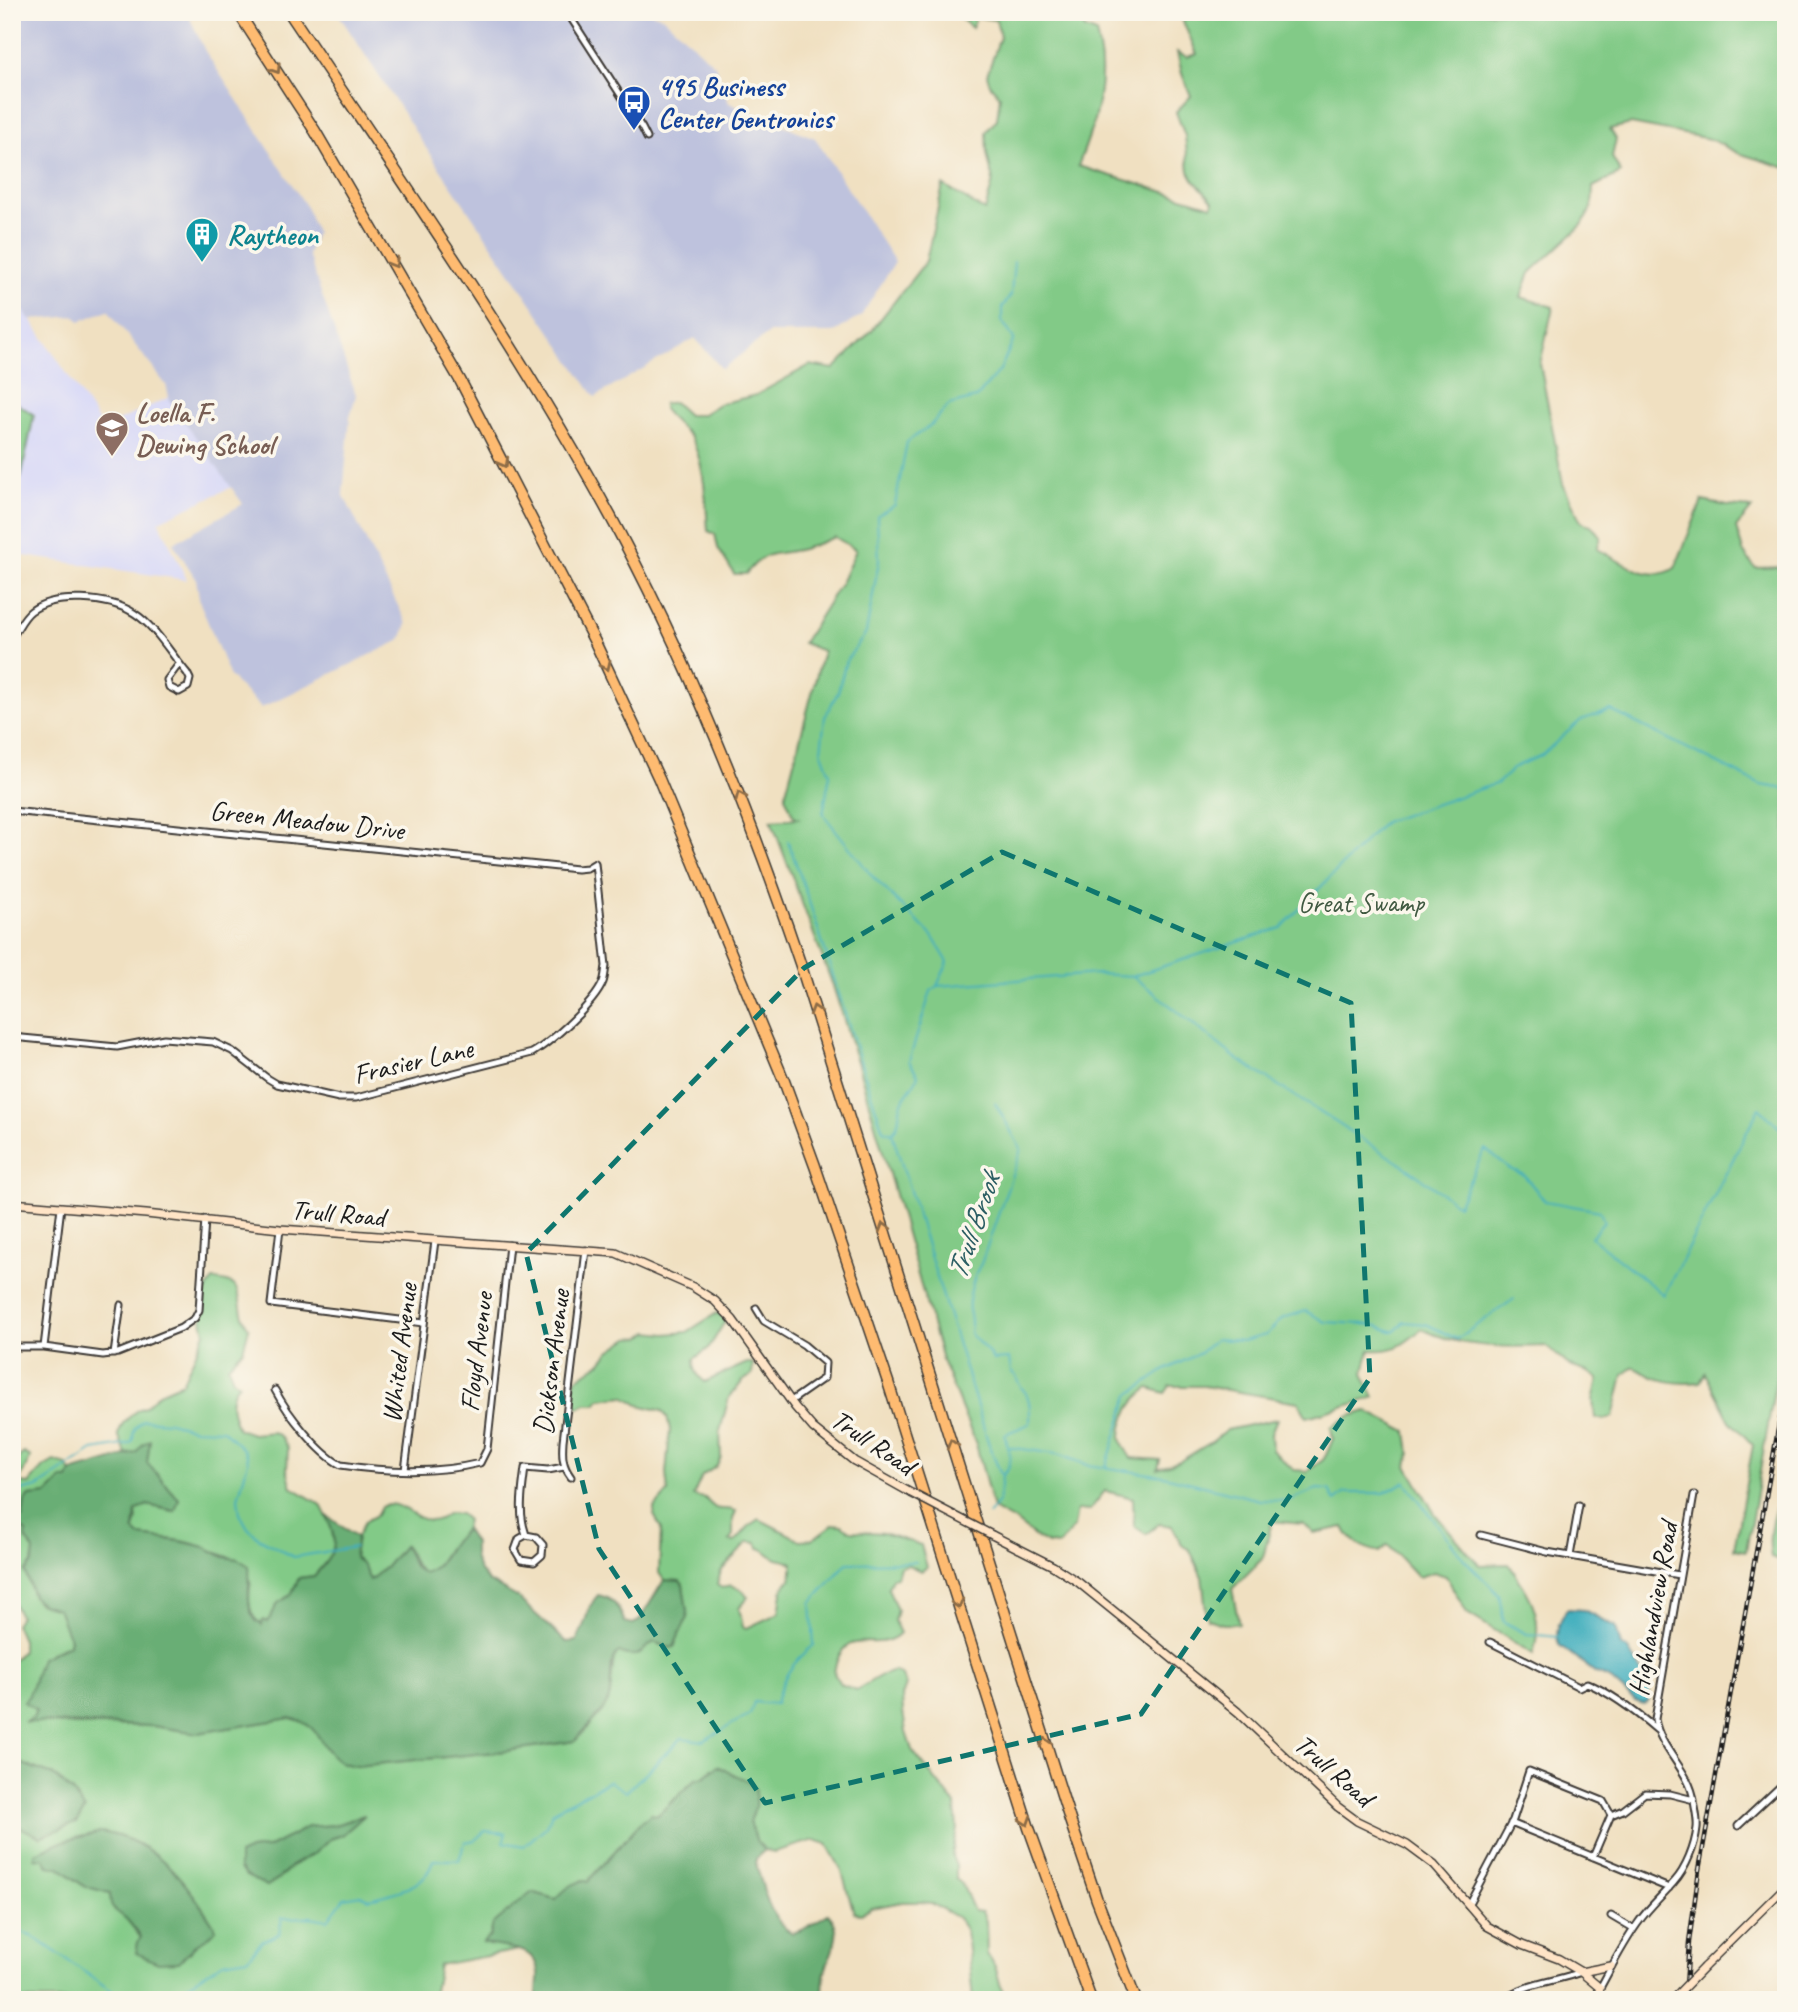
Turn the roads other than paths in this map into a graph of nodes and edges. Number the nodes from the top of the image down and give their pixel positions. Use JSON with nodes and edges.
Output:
{"nodes":[{"id":1,"x":238,"y":12,"type":"edge"},
{"id":2,"x":289,"y":12,"type":"edge"},
{"id":3,"x":567,"y":12,"type":"edge"},
{"id":4,"x":647,"y":138,"type":"dead end"},
{"id":5,"x":12,"y":637,"type":"edge"},
{"id":6,"x":179,"y":664,"type":"junction"},
{"id":7,"x":12,"y":811,"type":"edge"},
{"id":8,"x":595,"y":863,"type":"joint"},
{"id":9,"x":12,"y":1037,"type":"edge"},
{"id":10,"x":12,"y":1203,"type":"edge"},
{"id":11,"x":61,"y":1207,"type":"junction"},
{"id":12,"x":205,"y":1219,"type":"junction"},
{"id":13,"x":281,"y":1229,"type":"junction"},
{"id":14,"x":435,"y":1241,"type":"junction"},
{"id":15,"x":509,"y":1245,"type":"junction"},
{"id":16,"x":586,"y":1249,"type":"junction"},
{"id":17,"x":121,"y":1305,"type":"dead end"},
{"id":18,"x":756,"y":1308,"type":"dead end"},
{"id":19,"x":424,"y":1323,"type":"junction"},
{"id":20,"x":12,"y":1347,"type":"edge"},
{"id":21,"x":44,"y":1347,"type":"junction"},
{"id":22,"x":114,"y":1354,"type":"junction"},
{"id":23,"x":275,"y":1390,"type":"dead end"},
{"id":24,"x":791,"y":1401,"type":"junction"},
{"id":25,"x":564,"y":1468,"type":"junction"},
{"id":26,"x":405,"y":1470,"type":"junction"},
{"id":27,"x":571,"y":1477,"type":"dead end"},
{"id":28,"x":1694,"y":1495,"type":"dead end"},
{"id":29,"x":1579,"y":1505,"type":"dead end"},
{"id":30,"x":526,"y":1535,"type":"junction"},
{"id":31,"x":1480,"y":1535,"type":"dead end"},
{"id":32,"x":1570,"y":1556,"type":"junction"},
{"id":33,"x":1679,"y":1575,"type":"junction"},
{"id":34,"x":1490,"y":1642,"type":"dead end"},
{"id":35,"x":1657,"y":1730,"type":"junction"},
{"id":36,"x":1786,"y":1782,"type":"edge"},
{"id":37,"x":1694,"y":1800,"type":"junction"},
{"id":38,"x":1611,"y":1815,"type":"junction"},
{"id":39,"x":1511,"y":1823,"type":"junction"},
{"id":40,"x":1738,"y":1826,"type":"dead end"},
{"id":41,"x":1593,"y":1857,"type":"junction"},
{"id":42,"x":1786,"y":1886,"type":"edge"},
{"id":43,"x":1670,"y":1888,"type":"junction"},
{"id":44,"x":1097,"y":1900,"type":"junction"},
{"id":45,"x":1468,"y":1905,"type":"junction"},
{"id":46,"x":1611,"y":1916,"type":"dead end"},
{"id":47,"x":1633,"y":1929,"type":"junction"},
{"id":48,"x":1611,"y":1966,"type":"junction"},
{"id":49,"x":1581,"y":1972,"type":"junction"},
{"id":50,"x":1600,"y":1988,"type":"junction"},
{"id":51,"x":1091,"y":2000,"type":"edge"},
{"id":52,"x":1136,"y":2000,"type":"edge"},
{"id":53,"x":1144,"y":2000,"type":"edge"},
{"id":54,"x":1502,"y":2000,"type":"edge"},
{"id":55,"x":1596,"y":2000,"type":"edge"},
{"id":56,"x":1672,"y":2000,"type":"edge"}],
"edges":[{"from":1,"to":51,"type":"highway","one_way":true},
{"from":44,"to":2,"type":"highway","one_way":true},
{"from":3,"to":4,"type":"street"},
{"from":5,"to":6,"type":"street"},
{"from":6,"to":6,"type":"street"},
{"from":7,"to":8,"type":"street","name":"Green Meadow Drive"},
{"from":8,"to":9,"type":"street","name":"Frasier Lane"},
{"from":10,"to":11,"type":"street","name":"Trull Road"},
{"from":11,"to":12,"type":"street","name":"Trull Road"},
{"from":11,"to":21,"type":"street"},
{"from":12,"to":13,"type":"street","name":"Trull Road"},
{"from":12,"to":22,"type":"street"},
{"from":13,"to":14,"type":"street","name":"Trull Road"},
{"from":13,"to":19,"type":"street"},
{"from":14,"to":15,"type":"street","name":"Trull Road"},
{"from":14,"to":19,"type":"street","name":"Whited Avenue"},
{"from":15,"to":16,"type":"street","name":"Trull Road"},
{"from":15,"to":26,"type":"street","name":"Floyd Avenue"},
{"from":16,"to":24,"type":"street","name":"Trull Road"},
{"from":16,"to":25,"type":"street","name":"Dickson Avenue"},
{"from":17,"to":22,"type":"street"},
{"from":18,"to":24,"type":"street"},
{"from":19,"to":26,"type":"street","name":"Whited Avenue"},
{"from":20,"to":21,"type":"street"},
{"from":21,"to":22,"type":"street"},
{"from":23,"to":26,"type":"street"},
{"from":24,"to":45,"type":"street","name":"Trull Road","bridge":true},
{"from":25,"to":27,"type":"street","name":"Dickson Avenue"},
{"from":25,"to":30,"type":"street"},
{"from":28,"to":33,"type":"street","name":"Highlandview Road"},
{"from":29,"to":32,"type":"street"},
{"from":30,"to":30,"type":"street"},
{"from":31,"to":32,"type":"street"},
{"from":32,"to":33,"type":"street"},
{"from":33,"to":35,"type":"street","name":"Highlandview Road"},
{"from":34,"to":35,"type":"street"},
{"from":35,"to":37,"type":"street"},
{"from":36,"to":40,"type":"street"},
{"from":37,"to":38,"type":"street"},
{"from":37,"to":43,"type":"street"},
{"from":38,"to":39,"type":"street"},
{"from":38,"to":41,"type":"street"},
{"from":39,"to":41,"type":"street"},
{"from":39,"to":45,"type":"street"},
{"from":41,"to":43,"type":"street"},
{"from":42,"to":56,"type":"street","bridge":true},
{"from":43,"to":47,"type":"street"},
{"from":44,"to":52,"type":"highway"},
{"from":44,"to":53,"type":"highway"},
{"from":45,"to":49,"type":"street","name":"Trull Road"},
{"from":46,"to":47,"type":"street"},
{"from":47,"to":48,"type":"street"},
{"from":48,"to":49,"type":"street"},
{"from":48,"to":50,"type":"street"},
{"from":49,"to":50,"type":"street","name":"Trull Road"},
{"from":49,"to":54,"type":"street"},
{"from":50,"to":55,"type":"street"}]}
